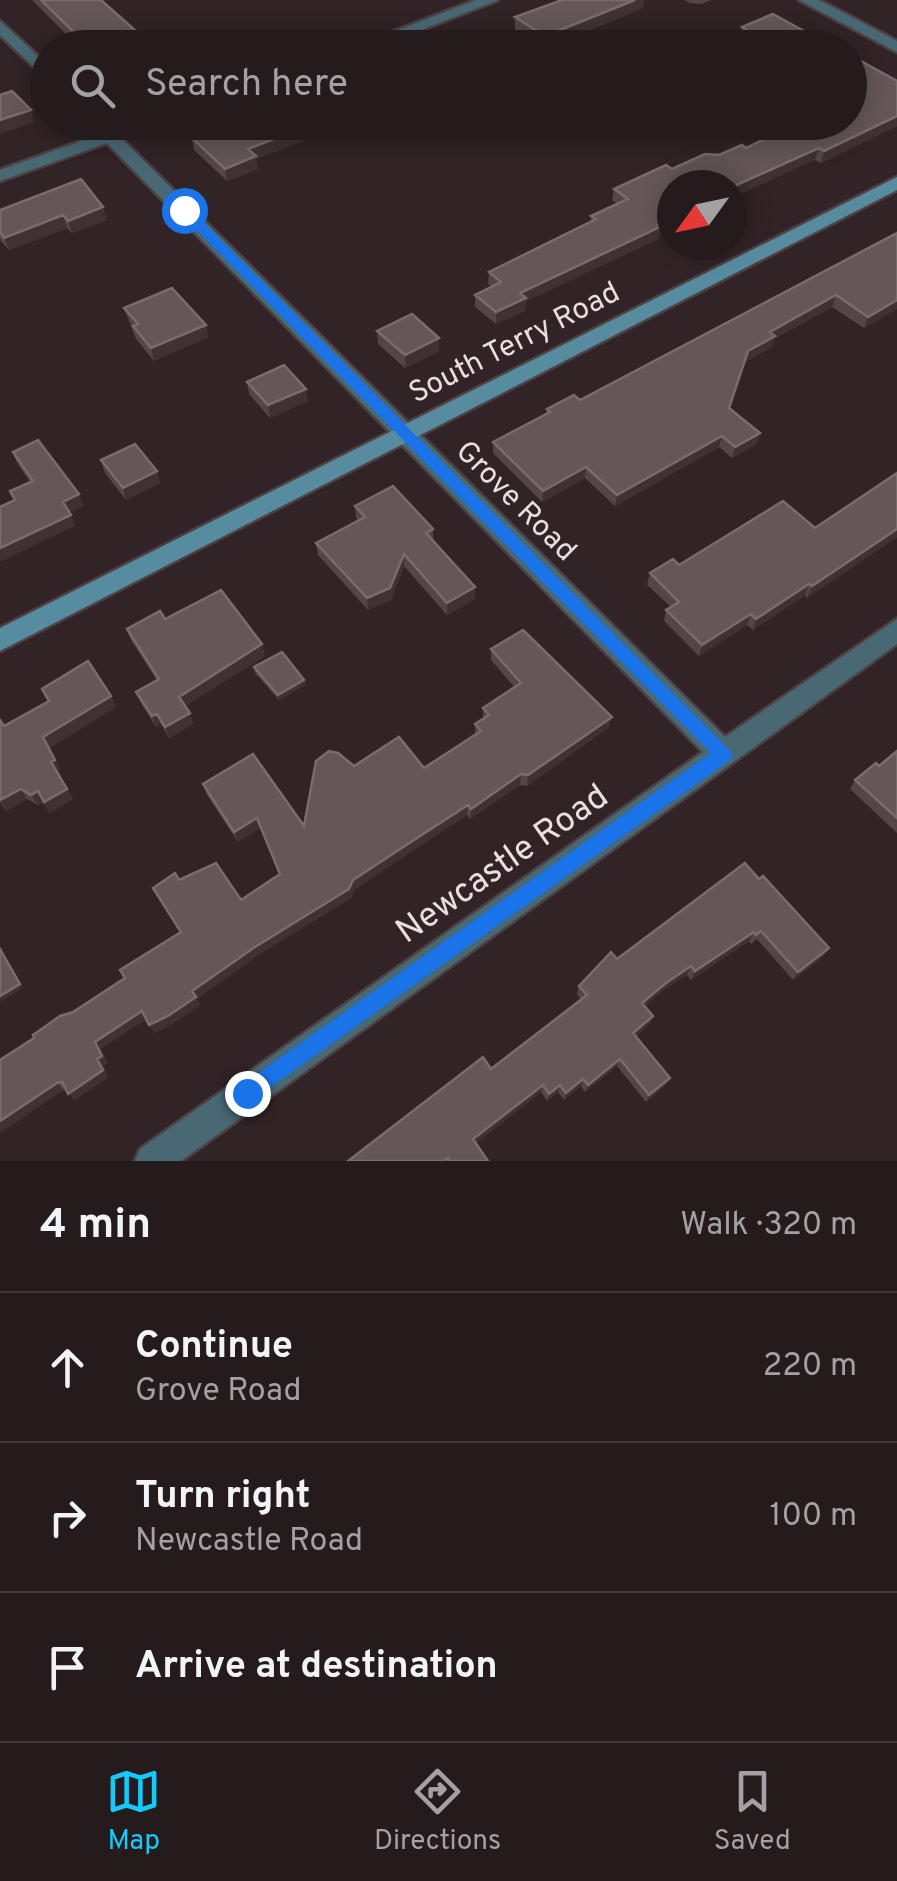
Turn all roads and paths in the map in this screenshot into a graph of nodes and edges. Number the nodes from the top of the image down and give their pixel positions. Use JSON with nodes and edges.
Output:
{"nodes":[{"id":1,"x":490,"y":0,"type":"edge"},
{"id":2,"x":807,"y":0,"type":"edge"},
{"id":3,"x":0,"y":26,"type":"edge"},
{"id":4,"x":408,"y":30,"type":"edge"},
{"id":5,"x":864,"y":30,"type":"edge"},
{"id":6,"x":867,"y":31,"type":"edge"},
{"id":7,"x":897,"y":47,"type":"edge"},
{"id":8,"x":30,"y":57,"type":"edge"},
{"id":9,"x":80,"y":140,"type":"edge"},
{"id":10,"x":112,"y":140,"type":"edge"},
{"id":11,"x":0,"y":176,"type":"edge"},
{"id":12,"x":897,"y":183,"type":"edge"},
{"id":13,"x":405,"y":434,"type":"junction"},
{"id":14,"x":897,"y":630,"type":"edge"},
{"id":15,"x":0,"y":640,"type":"edge"},
{"id":16,"x":724,"y":754,"type":"junction"},
{"id":17,"x":152,"y":1161,"type":"edge"}],
"edges":[{"from":1,"to":4,"type":"street"},
{"from":2,"to":5,"type":"street"},
{"from":3,"to":8,"type":"street"},
{"from":6,"to":7,"type":"street"},
{"from":9,"to":11,"type":"street"},
{"from":10,"to":13,"type":"street","name":"Grove Road"},
{"from":12,"to":13,"type":"street","name":"South Terry Road"},
{"from":13,"to":15,"type":"street","name":"South Terry Road"},
{"from":13,"to":16,"type":"street","name":"Grove Road"},
{"from":14,"to":16,"type":"street","name":"Newcastle Road"},
{"from":16,"to":17,"type":"street","name":"Newcastle Road"}]}
